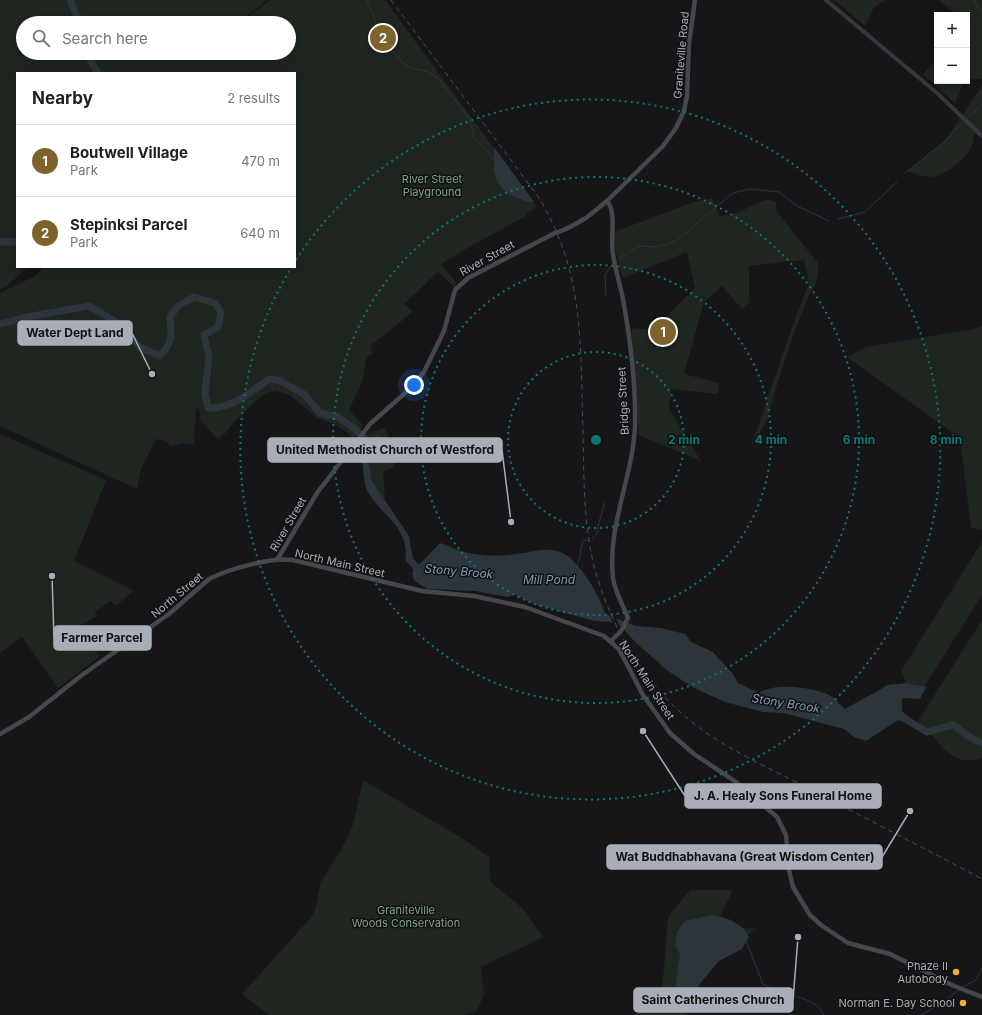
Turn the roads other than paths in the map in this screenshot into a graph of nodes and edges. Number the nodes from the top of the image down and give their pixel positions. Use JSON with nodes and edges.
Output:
{"nodes":[{"id":1,"x":696,"y":0,"type":"edge"},
{"id":2,"x":826,"y":0,"type":"edge"},
{"id":3,"x":982,"y":136,"type":"edge"},
{"id":4,"x":606,"y":201,"type":"junction"},
{"id":5,"x":277,"y":560,"type":"junction"},
{"id":6,"x":611,"y":641,"type":"junction"},
{"id":7,"x":0,"y":734,"type":"edge"},
{"id":8,"x":982,"y":997,"type":"edge"}],
"edges":[{"from":1,"to":4,"type":"main road","name":"Graniteville Road"},
{"from":2,"to":3,"type":"street"},
{"from":4,"to":5,"type":"main road","name":"River Street","bridge":true},
{"from":4,"to":6,"type":"main road","name":"Bridge Street"},
{"from":5,"to":6,"type":"main road","name":"North Main Street"},
{"from":5,"to":7,"type":"main road","name":"North Street"},
{"from":6,"to":8,"type":"main road","name":"North Main Street"}]}
